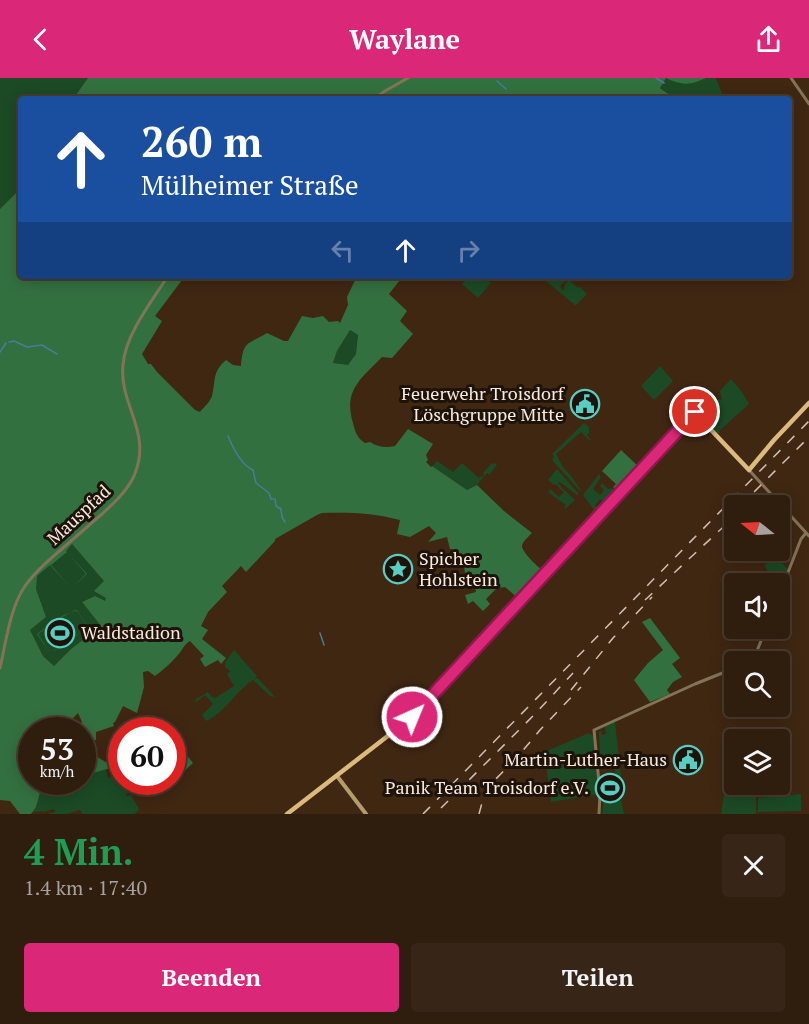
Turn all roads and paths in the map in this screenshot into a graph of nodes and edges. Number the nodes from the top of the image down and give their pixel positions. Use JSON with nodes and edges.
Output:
{"nodes":[{"id":1,"x":408,"y":78,"type":"edge"},
{"id":2,"x":791,"y":78,"type":"edge"},
{"id":3,"x":378,"y":96,"type":"edge"},
{"id":4,"x":809,"y":104,"type":"edge"},
{"id":5,"x":166,"y":279,"type":"edge"},
{"id":6,"x":809,"y":403,"type":"edge"},
{"id":7,"x":702,"y":420,"type":"junction"},
{"id":8,"x":687,"y":421,"type":"junction"},
{"id":9,"x":749,"y":470,"type":"junction"},
{"id":10,"x":807,"y":535,"type":"edge"},
{"id":11,"x":788,"y":573,"type":"edge"},
{"id":12,"x":0,"y":668,"type":"edge"},
{"id":13,"x":724,"y":672,"type":"edge"},
{"id":14,"x":337,"y":776,"type":"junction"},
{"id":15,"x":287,"y":814,"type":"edge"},
{"id":16,"x":366,"y":814,"type":"edge"},
{"id":17,"x":599,"y":814,"type":"edge"}],
"edges":[{"from":1,"to":3,"type":"street"},
{"from":2,"to":4,"type":"street"},
{"from":5,"to":12,"type":"street","name":"Mauspfad"},
{"from":6,"to":9,"type":"main road"},
{"from":7,"to":8,"type":"main road"},
{"from":7,"to":8,"type":"main road"},
{"from":7,"to":9,"type":"main road"},
{"from":8,"to":14,"type":"main road"},
{"from":9,"to":10,"type":"street"},
{"from":10,"to":11,"type":"street"},
{"from":13,"to":17,"type":"street"},
{"from":14,"to":15,"type":"main road"},
{"from":14,"to":16,"type":"main road"}]}
